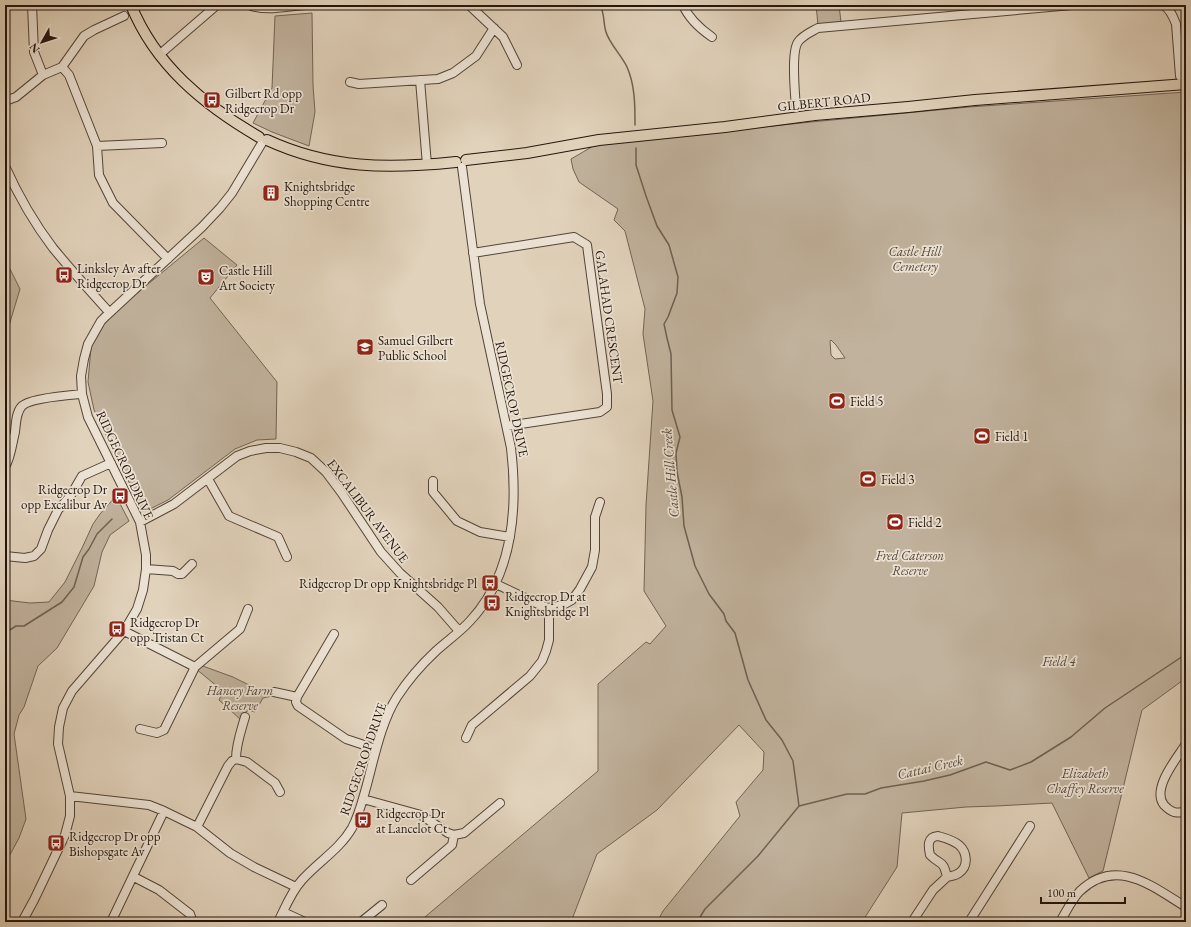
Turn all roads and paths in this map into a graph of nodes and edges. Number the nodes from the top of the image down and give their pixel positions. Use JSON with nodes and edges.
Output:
{"nodes":[{"id":1,"x":32,"y":5,"type":"edge"},
{"id":2,"x":131,"y":5,"type":"edge"},
{"id":3,"x":216,"y":5,"type":"edge"},
{"id":4,"x":249,"y":5,"type":"edge"},
{"id":5,"x":299,"y":5,"type":"edge"},
{"id":6,"x":305,"y":5,"type":"edge"},
{"id":7,"x":469,"y":5,"type":"edge"},
{"id":8,"x":683,"y":5,"type":"edge"},
{"id":9,"x":1072,"y":5,"type":"edge"},
{"id":10,"x":1163,"y":5,"type":"edge"},
{"id":11,"x":1002,"y":8,"type":"edge"},
{"id":12,"x":124,"y":16,"type":"dead end"},
{"id":13,"x":494,"y":28,"type":"junction"},
{"id":14,"x":712,"y":37,"type":"dead end"},
{"id":15,"x":160,"y":55,"type":"junction"},
{"id":16,"x":517,"y":65,"type":"dead end"},
{"id":17,"x":62,"y":67,"type":"junction"},
{"id":18,"x":43,"y":75,"type":"junction"},
{"id":19,"x":420,"y":80,"type":"junction"},
{"id":20,"x":1183,"y":80,"type":"edge"},
{"id":21,"x":350,"y":82,"type":"dead end"},
{"id":22,"x":5,"y":101,"type":"edge"},
{"id":23,"x":796,"y":108,"type":"dead end"},
{"id":24,"x":263,"y":140,"type":"junction"},
{"id":25,"x":162,"y":143,"type":"dead end"},
{"id":26,"x":97,"y":146,"type":"junction"},
{"id":27,"x":461,"y":163,"type":"junction"},
{"id":28,"x":427,"y":165,"type":"junction"},
{"id":29,"x":5,"y":166,"type":"edge"},
{"id":30,"x":473,"y":253,"type":"junction"},
{"id":31,"x":168,"y":259,"type":"junction"},
{"id":32,"x":109,"y":312,"type":"junction"},
{"id":33,"x":82,"y":394,"type":"junction"},
{"id":34,"x":508,"y":426,"type":"junction"},
{"id":35,"x":110,"y":463,"type":"junction"},
{"id":36,"x":5,"y":467,"type":"edge"},
{"id":37,"x":208,"y":479,"type":"junction"},
{"id":38,"x":433,"y":481,"type":"dead end"},
{"id":39,"x":600,"y":502,"type":"dead end"},
{"id":40,"x":140,"y":522,"type":"junction"},
{"id":41,"x":510,"y":537,"type":"junction"},
{"id":42,"x":5,"y":556,"type":"edge"},
{"id":43,"x":287,"y":556,"type":"dead end"},
{"id":44,"x":192,"y":564,"type":"dead end"},
{"id":45,"x":146,"y":569,"type":"junction"},
{"id":46,"x":496,"y":584,"type":"junction"},
{"id":47,"x":549,"y":608,"type":"junction"},
{"id":48,"x":248,"y":609,"type":"dead end"},
{"id":49,"x":124,"y":630,"type":"junction"},
{"id":50,"x":459,"y":631,"type":"junction"},
{"id":51,"x":334,"y":634,"type":"dead end"},
{"id":52,"x":195,"y":667,"type":"junction"},
{"id":53,"x":274,"y":692,"type":"dead end"},
{"id":54,"x":297,"y":697,"type":"junction"},
{"id":55,"x":245,"y":717,"type":"dead end"},
{"id":56,"x":140,"y":729,"type":"dead end"},
{"id":57,"x":466,"y":738,"type":"dead end"},
{"id":58,"x":1186,"y":744,"type":"edge"},
{"id":59,"x":376,"y":749,"type":"junction"},
{"id":60,"x":236,"y":759,"type":"junction"},
{"id":61,"x":280,"y":792,"type":"dead end"},
{"id":62,"x":70,"y":796,"type":"junction"},
{"id":63,"x":363,"y":799,"type":"junction"},
{"id":64,"x":500,"y":803,"type":"dead end"},
{"id":65,"x":164,"y":811,"type":"junction"},
{"id":66,"x":1186,"y":812,"type":"edge"},
{"id":67,"x":1030,"y":826,"type":"dead end"},
{"id":68,"x":197,"y":827,"type":"junction"},
{"id":69,"x":454,"y":836,"type":"junction"},
{"id":70,"x":134,"y":877,"type":"junction"},
{"id":71,"x":947,"y":877,"type":"junction"},
{"id":72,"x":411,"y":880,"type":"dead end"},
{"id":73,"x":296,"y":887,"type":"junction"},
{"id":74,"x":382,"y":905,"type":"dead end"},
{"id":75,"x":1186,"y":907,"type":"edge"},
{"id":76,"x":283,"y":912,"type":"junction"},
{"id":77,"x":22,"y":922,"type":"edge"},
{"id":78,"x":111,"y":922,"type":"edge"},
{"id":79,"x":192,"y":922,"type":"edge"},
{"id":80,"x":278,"y":922,"type":"edge"},
{"id":81,"x":305,"y":922,"type":"edge"},
{"id":82,"x":361,"y":922,"type":"edge"},
{"id":83,"x":912,"y":922,"type":"edge"},
{"id":84,"x":969,"y":922,"type":"edge"},
{"id":85,"x":1060,"y":922,"type":"edge"}],
"edges":[{"from":1,"to":18,"type":"street"},
{"from":2,"to":15,"type":"main road","name":"GILBERT ROAD"},
{"from":3,"to":15,"type":"street"},
{"from":4,"to":5,"type":"street"},
{"from":5,"to":6,"type":"street"},
{"from":7,"to":13,"type":"street"},
{"from":8,"to":14,"type":"street"},
{"from":9,"to":11,"type":"street"},
{"from":10,"to":20,"type":"street"},
{"from":11,"to":23,"type":"street"},
{"from":12,"to":17,"type":"street"},
{"from":13,"to":16,"type":"street"},
{"from":13,"to":19,"type":"street"},
{"from":15,"to":24,"type":"main road","name":"GILBERT ROAD"},
{"from":17,"to":18,"type":"street"},
{"from":17,"to":26,"type":"street"},
{"from":18,"to":22,"type":"street"},
{"from":19,"to":21,"type":"street"},
{"from":19,"to":28,"type":"street"},
{"from":20,"to":27,"type":"main road","name":"GILBERT ROAD"},
{"from":24,"to":28,"type":"main road","name":"GILBERT ROAD"},
{"from":24,"to":31,"type":"street","name":"RIDGECROP DRIVE"},
{"from":25,"to":26,"type":"street"},
{"from":26,"to":31,"type":"street"},
{"from":27,"to":28,"type":"main road","name":"GILBERT ROAD"},
{"from":27,"to":30,"type":"street","name":"RIDGECROP DRIVE"},
{"from":29,"to":32,"type":"street"},
{"from":30,"to":34,"type":"street","name":"RIDGECROP DRIVE"},
{"from":30,"to":34,"type":"street","name":"GALAHAD CRESCENT"},
{"from":31,"to":32,"type":"street","name":"RIDGECROP DRIVE"},
{"from":32,"to":33,"type":"street","name":"RIDGECROP DRIVE"},
{"from":33,"to":35,"type":"street","name":"RIDGECROP DRIVE"},
{"from":33,"to":36,"type":"street"},
{"from":34,"to":41,"type":"street","name":"RIDGECROP DRIVE"},
{"from":35,"to":40,"type":"street","name":"RIDGECROP DRIVE"},
{"from":35,"to":42,"type":"street"},
{"from":37,"to":40,"type":"street","name":"EXCALIBUR AVENUE"},
{"from":37,"to":43,"type":"street"},
{"from":37,"to":50,"type":"street","name":"EXCALIBUR AVENUE"},
{"from":38,"to":41,"type":"street"},
{"from":39,"to":47,"type":"street"},
{"from":40,"to":45,"type":"street","name":"RIDGECROP DRIVE"},
{"from":41,"to":46,"type":"street","name":"RIDGECROP DRIVE"},
{"from":44,"to":45,"type":"street"},
{"from":45,"to":49,"type":"street","name":"RIDGECROP DRIVE"},
{"from":46,"to":47,"type":"street"},
{"from":46,"to":50,"type":"street","name":"RIDGECROP DRIVE"},
{"from":47,"to":57,"type":"street"},
{"from":48,"to":52,"type":"street"},
{"from":49,"to":52,"type":"street"},
{"from":49,"to":62,"type":"street","name":"RIDGECROP DRIVE"},
{"from":50,"to":59,"type":"street","name":"RIDGECROP DRIVE"},
{"from":51,"to":54,"type":"street"},
{"from":52,"to":56,"type":"street"},
{"from":53,"to":54,"type":"street"},
{"from":54,"to":59,"type":"street"},
{"from":55,"to":60,"type":"street"},
{"from":58,"to":66,"type":"street"},
{"from":59,"to":63,"type":"street","name":"RIDGECROP DRIVE"},
{"from":60,"to":61,"type":"street"},
{"from":60,"to":68,"type":"street"},
{"from":62,"to":65,"type":"street"},
{"from":62,"to":77,"type":"street","name":"RIDGECROP DRIVE"},
{"from":63,"to":69,"type":"street"},
{"from":63,"to":73,"type":"street","name":"RIDGECROP DRIVE"},
{"from":64,"to":69,"type":"street"},
{"from":65,"to":68,"type":"street"},
{"from":65,"to":70,"type":"street"},
{"from":67,"to":84,"type":"street"},
{"from":68,"to":73,"type":"street"},
{"from":69,"to":72,"type":"street"},
{"from":70,"to":78,"type":"street"},
{"from":70,"to":79,"type":"street"},
{"from":71,"to":71,"type":"street"},
{"from":71,"to":83,"type":"street"},
{"from":73,"to":76,"type":"street","name":"RIDGECROP DRIVE"},
{"from":74,"to":82,"type":"street"},
{"from":75,"to":85,"type":"street"},
{"from":76,"to":80,"type":"street","name":"RIDGECROP DRIVE"},
{"from":76,"to":81,"type":"street"}]}
